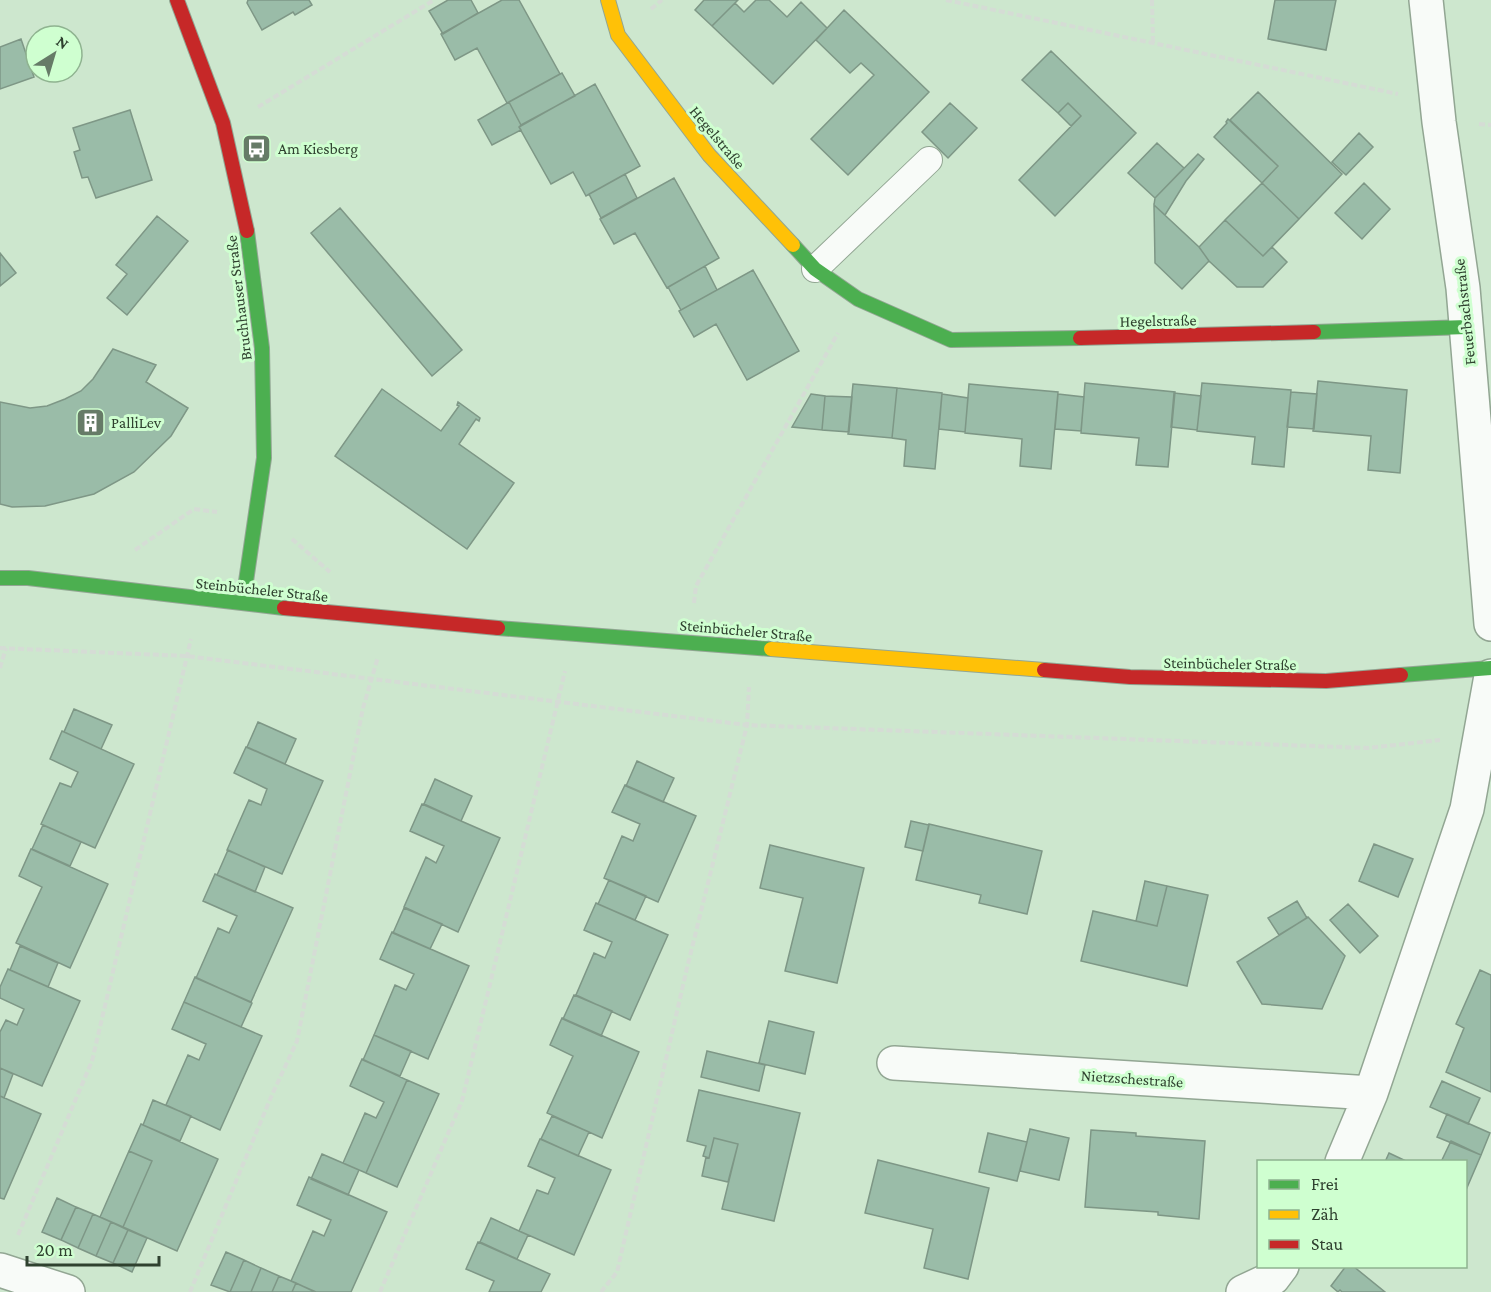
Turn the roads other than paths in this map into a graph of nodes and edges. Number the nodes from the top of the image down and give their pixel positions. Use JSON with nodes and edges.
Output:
{"nodes":[{"id":1,"x":177,"y":0,"type":"edge"},
{"id":2,"x":608,"y":0,"type":"edge"},
{"id":3,"x":1426,"y":0,"type":"edge"},
{"id":4,"x":929,"y":160,"type":"dead end"},
{"id":5,"x":815,"y":269,"type":"junction"},
{"id":6,"x":1467,"y":327,"type":"junction"},
{"id":7,"x":0,"y":578,"type":"edge"},
{"id":8,"x":243,"y":602,"type":"junction"},
{"id":9,"x":1491,"y":624,"type":"edge"},
{"id":10,"x":1491,"y":668,"type":"edge"},
{"id":11,"x":1491,"y":676,"type":"edge"},
{"id":12,"x":894,"y":1063,"type":"dead end"},
{"id":13,"x":1371,"y":1093,"type":"junction"},
{"id":14,"x":1342,"y":1160,"type":"edge"},
{"id":15,"x":1280,"y":1268,"type":"edge"},
{"id":16,"x":1,"y":1271,"type":"edge"},
{"id":17,"x":68,"y":1292,"type":"edge"},
{"id":18,"x":1243,"y":1292,"type":"edge"}],
"edges":[{"from":1,"to":8,"type":"street","name":"Bruchhauser Straße"},
{"from":2,"to":5,"type":"street","name":"Hegelstraße"},
{"from":3,"to":6,"type":"street","name":"Feuerbachstraße"},
{"from":4,"to":5,"type":"lane"},
{"from":5,"to":6,"type":"street","name":"Hegelstraße"},
{"from":6,"to":9,"type":"street","name":"Feuerbachstraße"},
{"from":7,"to":8,"type":"street","name":"Steinbücheler Straße"},
{"from":8,"to":10,"type":"street","name":"Steinbücheler Straße"},
{"from":11,"to":13,"type":"street"},
{"from":12,"to":13,"type":"street","name":"Nietzschestraße"},
{"from":13,"to":14,"type":"street"},
{"from":15,"to":18,"type":"street"},
{"from":16,"to":17,"type":"street"}]}
